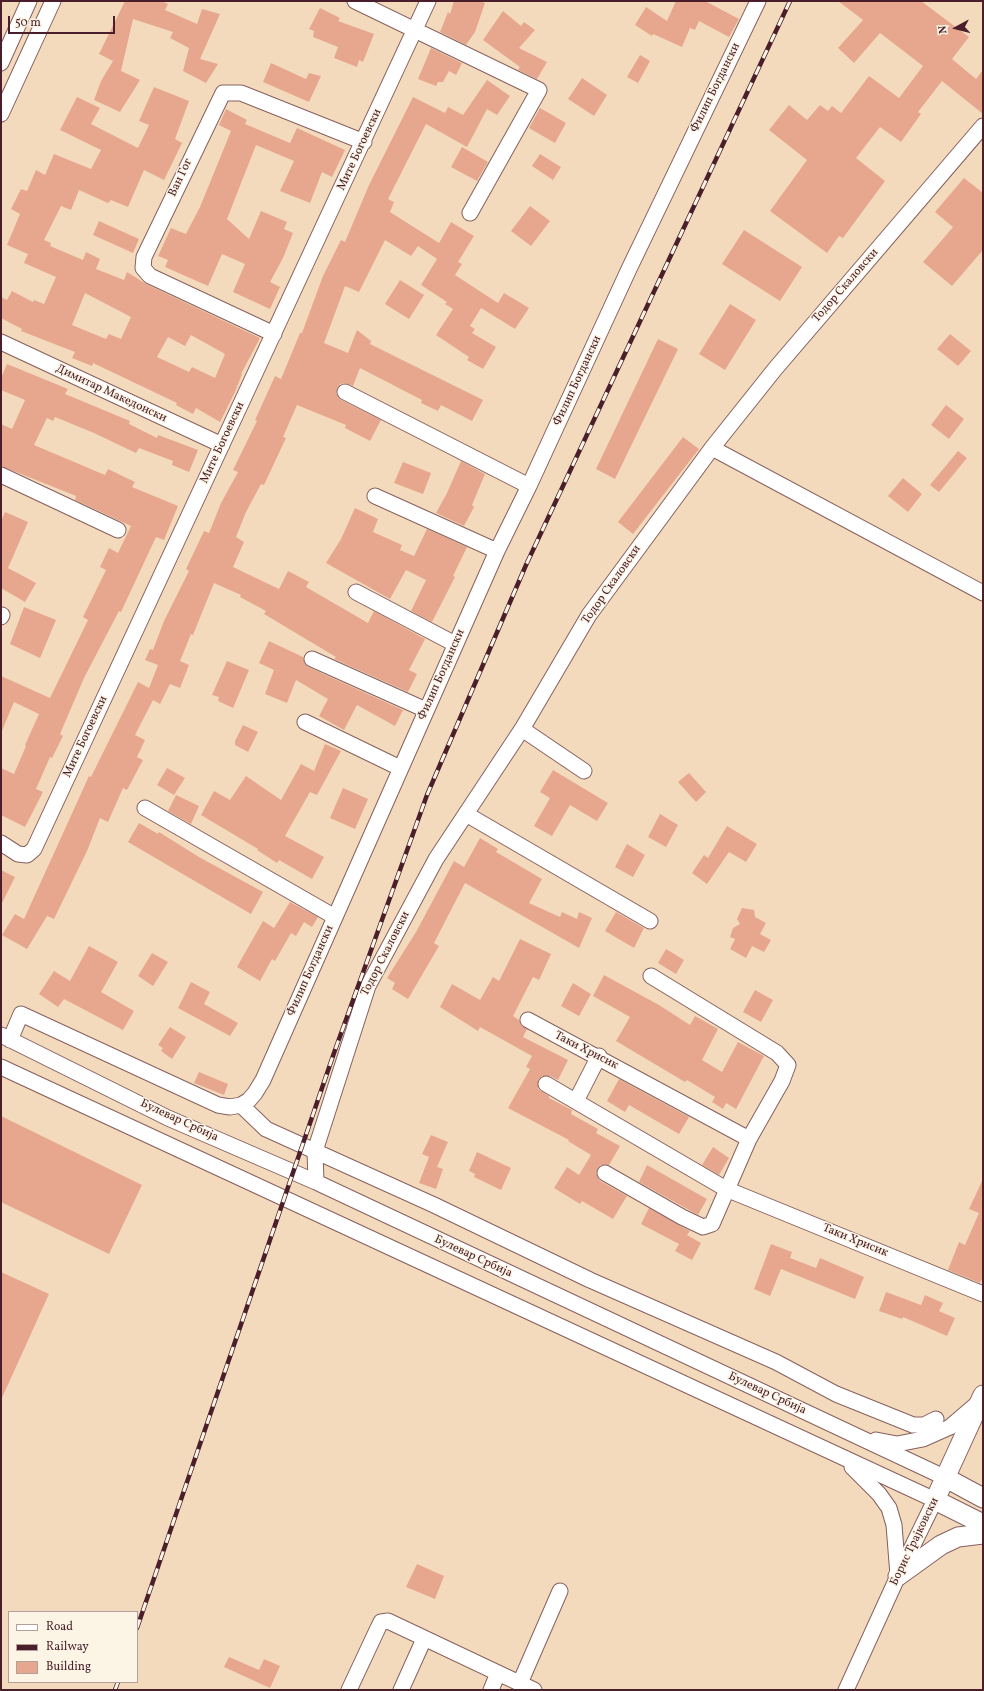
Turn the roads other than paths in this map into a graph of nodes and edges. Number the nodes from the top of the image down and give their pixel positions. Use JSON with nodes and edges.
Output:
{"nodes":[{"id":1,"x":30,"y":1,"type":"edge"},
{"id":2,"x":53,"y":1,"type":"edge"},
{"id":3,"x":355,"y":1,"type":"edge"},
{"id":4,"x":428,"y":1,"type":"edge"},
{"id":5,"x":758,"y":1,"type":"edge"},
{"id":6,"x":415,"y":29,"type":"junction"},
{"id":7,"x":1,"y":63,"type":"edge"},
{"id":8,"x":1,"y":114,"type":"edge"},
{"id":9,"x":983,"y":126,"type":"edge"},
{"id":10,"x":364,"y":142,"type":"junction"},
{"id":11,"x":470,"y":214,"type":"dead end"},
{"id":12,"x":274,"y":334,"type":"junction"},
{"id":13,"x":1,"y":342,"type":"edge"},
{"id":14,"x":345,"y":392,"type":"dead end"},
{"id":15,"x":222,"y":445,"type":"junction"},
{"id":16,"x":712,"y":448,"type":"junction"},
{"id":17,"x":1,"y":475,"type":"edge"},
{"id":18,"x":529,"y":486,"type":"junction"},
{"id":19,"x":375,"y":496,"type":"dead end"},
{"id":20,"x":118,"y":530,"type":"dead end"},
{"id":21,"x":497,"y":551,"type":"junction"},
{"id":22,"x":356,"y":592,"type":"dead end"},
{"id":23,"x":983,"y":594,"type":"edge"},
{"id":24,"x":455,"y":644,"type":"junction"},
{"id":25,"x":312,"y":659,"type":"dead end"},
{"id":26,"x":426,"y":710,"type":"junction"},
{"id":27,"x":305,"y":722,"type":"dead end"},
{"id":28,"x":522,"y":729,"type":"junction"},
{"id":29,"x":400,"y":768,"type":"junction"},
{"id":30,"x":584,"y":772,"type":"dead end"},
{"id":31,"x":145,"y":808,"type":"dead end"},
{"id":32,"x":466,"y":814,"type":"junction"},
{"id":33,"x":1,"y":843,"type":"edge"},
{"id":34,"x":335,"y":917,"type":"junction"},
{"id":35,"x":650,"y":921,"type":"dead end"},
{"id":36,"x":651,"y":976,"type":"dead end"},
{"id":37,"x":528,"y":1020,"type":"dead end"},
{"id":38,"x":6,"y":1038,"type":"edge"},
{"id":39,"x":599,"y":1056,"type":"junction"},
{"id":40,"x":1,"y":1068,"type":"edge"},
{"id":41,"x":546,"y":1084,"type":"dead end"},
{"id":42,"x":576,"y":1101,"type":"junction"},
{"id":43,"x":241,"y":1105,"type":"junction"},
{"id":44,"x":749,"y":1139,"type":"junction"},
{"id":45,"x":315,"y":1151,"type":"junction"},
{"id":46,"x":605,"y":1172,"type":"dead end"},
{"id":47,"x":316,"y":1182,"type":"junction"},
{"id":48,"x":726,"y":1189,"type":"junction"},
{"id":49,"x":983,"y":1294,"type":"edge"},
{"id":50,"x":982,"y":1398,"type":"edge"},
{"id":51,"x":936,"y":1420,"type":"dead end"},
{"id":52,"x":983,"y":1429,"type":"edge"},
{"id":53,"x":858,"y":1437,"type":"junction"},
{"id":54,"x":840,"y":1457,"type":"junction"},
{"id":55,"x":946,"y":1478,"type":"junction"},
{"id":56,"x":983,"y":1498,"type":"edge"},
{"id":57,"x":935,"y":1500,"type":"junction"},
{"id":58,"x":983,"y":1524,"type":"edge"},
{"id":59,"x":983,"y":1534,"type":"edge"},
{"id":60,"x":898,"y":1576,"type":"junction"},
{"id":61,"x":560,"y":1591,"type":"dead end"},
{"id":62,"x":424,"y":1639,"type":"junction"},
{"id":63,"x":498,"y":1673,"type":"junction"},
{"id":64,"x":520,"y":1684,"type":"junction"},
{"id":65,"x":349,"y":1690,"type":"edge"},
{"id":66,"x":401,"y":1690,"type":"edge"},
{"id":67,"x":491,"y":1690,"type":"edge"},
{"id":68,"x":534,"y":1690,"type":"edge"},
{"id":69,"x":846,"y":1690,"type":"edge"}],
"edges":[{"from":1,"to":7,"type":"street"},
{"from":2,"to":8,"type":"street"},
{"from":3,"to":6,"type":"street"},
{"from":4,"to":6,"type":"street","name":"Мите Богоевски"},
{"from":5,"to":18,"type":"street","name":"Филип Богдански"},
{"from":6,"to":10,"type":"street","name":"Мите Богоевски"},
{"from":6,"to":11,"type":"street"},
{"from":9,"to":16,"type":"street","name":"Тодор Скаловски"},
{"from":10,"to":12,"type":"street","name":"Мите Богоевски"},
{"from":10,"to":12,"type":"street","name":"Ван Гог"},
{"from":12,"to":15,"type":"street","name":"Мите Богоевски"},
{"from":13,"to":15,"type":"street","name":"Димитар Македонски"},
{"from":14,"to":18,"type":"street"},
{"from":15,"to":33,"type":"street","name":"Мите Богоевски"},
{"from":16,"to":23,"type":"street"},
{"from":16,"to":28,"type":"street","name":"Тодор Скаловски"},
{"from":17,"to":20,"type":"street"},
{"from":18,"to":21,"type":"street","name":"Филип Богдански"},
{"from":19,"to":21,"type":"street"},
{"from":21,"to":24,"type":"street","name":"Филип Богдански"},
{"from":22,"to":24,"type":"street"},
{"from":24,"to":26,"type":"street","name":"Филип Богдански"},
{"from":25,"to":26,"type":"street"},
{"from":26,"to":29,"type":"street","name":"Филип Богдански"},
{"from":27,"to":29,"type":"street"},
{"from":28,"to":30,"type":"street"},
{"from":28,"to":32,"type":"street","name":"Тодор Скаловски"},
{"from":29,"to":34,"type":"street","name":"Филип Богдански"},
{"from":31,"to":34,"type":"street"},
{"from":32,"to":35,"type":"street"},
{"from":32,"to":45,"type":"street","name":"Тодор Скаловски"},
{"from":34,"to":43,"type":"street","name":"Филип Богдански"},
{"from":36,"to":44,"type":"street"},
{"from":37,"to":39,"type":"street","name":"Таки Хрисик"},
{"from":38,"to":43,"type":"street"},
{"from":38,"to":47,"type":"street","name":"Булевар Србија"},
{"from":39,"to":42,"type":"street"},
{"from":39,"to":44,"type":"street","name":"Таки Хрисик"},
{"from":40,"to":54,"type":"street"},
{"from":41,"to":42,"type":"street","name":"Таки Хрисик"},
{"from":42,"to":48,"type":"street","name":"Таки Хрисик"},
{"from":43,"to":45,"type":"street"},
{"from":44,"to":48,"type":"street"},
{"from":45,"to":47,"type":"street","name":"Тодор Скаловски"},
{"from":45,"to":51,"type":"street"},
{"from":46,"to":48,"type":"street"},
{"from":47,"to":53,"type":"street","name":"Булевар Србија"},
{"from":48,"to":49,"type":"street","name":"Таки Хрисик"},
{"from":50,"to":52,"type":"main road"},
{"from":50,"to":53,"type":"street"},
{"from":50,"to":55,"type":"main road","name":"Борис Трајковски"},
{"from":53,"to":55,"type":"street","name":"Булевар Србија"},
{"from":54,"to":57,"type":"street"},
{"from":54,"to":60,"type":"street"},
{"from":55,"to":56,"type":"main road"},
{"from":55,"to":57,"type":"main road","name":"Борис Трајковски"},
{"from":57,"to":58,"type":"main road"},
{"from":57,"to":60,"type":"street","name":"Борис Трајковски"},
{"from":59,"to":60,"type":"main road"},
{"from":60,"to":69,"type":"street","name":"Борис Трајковски"},
{"from":61,"to":64,"type":"street"},
{"from":62,"to":63,"type":"street"},
{"from":62,"to":65,"type":"street"},
{"from":62,"to":66,"type":"street"},
{"from":63,"to":64,"type":"street"},
{"from":63,"to":67,"type":"street"},
{"from":64,"to":68,"type":"street"}]}
